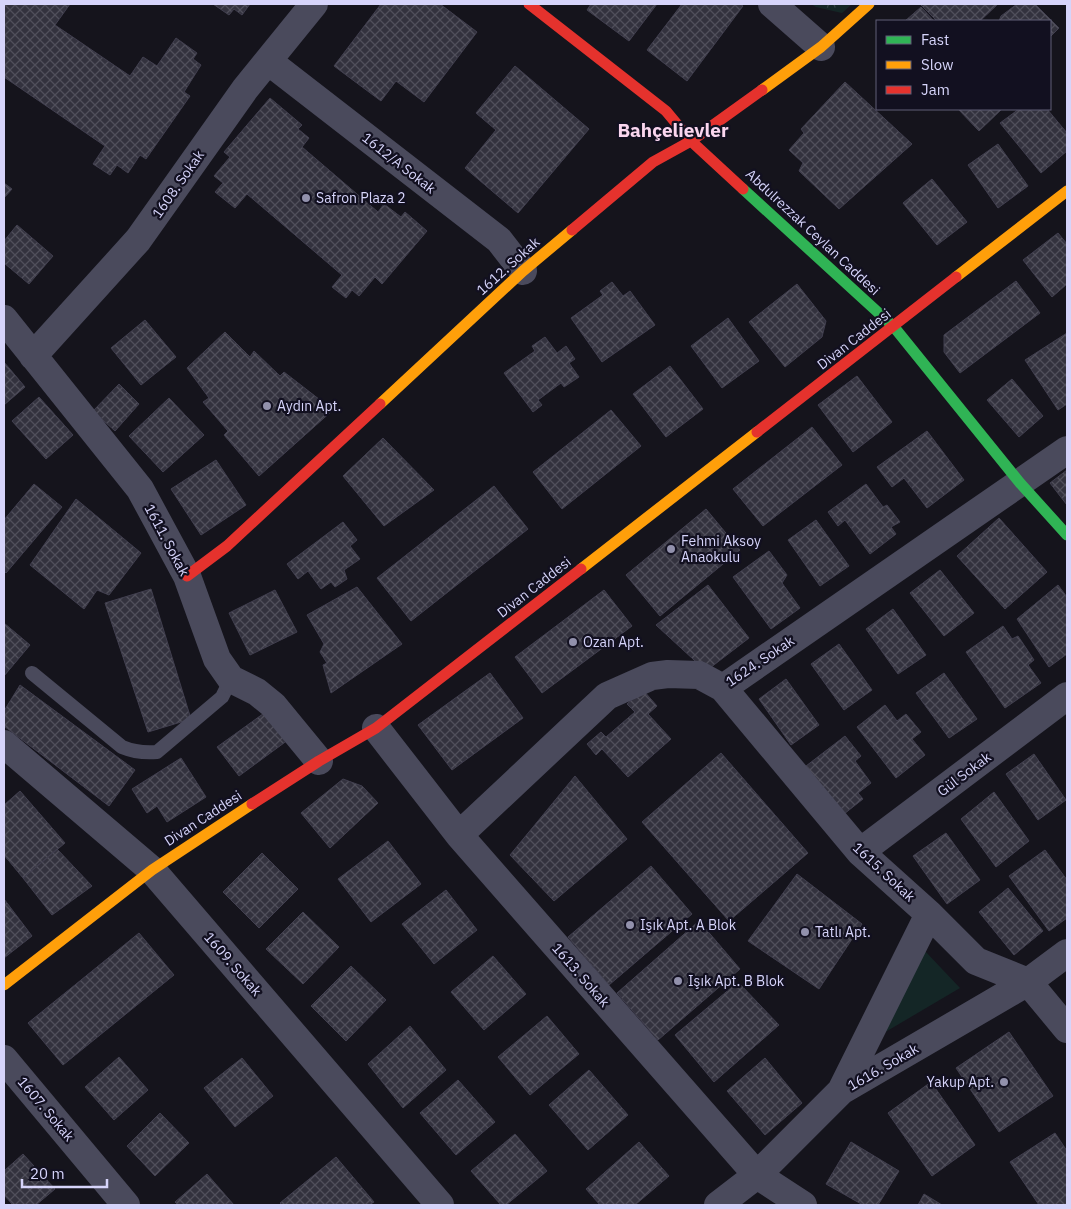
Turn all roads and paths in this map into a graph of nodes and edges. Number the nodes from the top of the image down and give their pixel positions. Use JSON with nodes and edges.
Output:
{"nodes":[{"id":1,"x":314,"y":4,"type":"edge"},
{"id":2,"x":529,"y":4,"type":"edge"},
{"id":3,"x":772,"y":4,"type":"edge"},
{"id":4,"x":869,"y":4,"type":"edge"},
{"id":5,"x":821,"y":47,"type":"junction"},
{"id":6,"x":268,"y":61,"type":"junction"},
{"id":7,"x":691,"y":141,"type":"junction"},
{"id":8,"x":1067,"y":192,"type":"edge"},
{"id":9,"x":523,"y":271,"type":"junction"},
{"id":10,"x":4,"y":319,"type":"edge"},
{"id":11,"x":894,"y":327,"type":"junction"},
{"id":12,"x":33,"y":356,"type":"junction"},
{"id":13,"x":1067,"y":450,"type":"edge"},
{"id":14,"x":1020,"y":483,"type":"junction"},
{"id":15,"x":1067,"y":535,"type":"edge"},
{"id":16,"x":187,"y":576,"type":"junction"},
{"id":17,"x":32,"y":673,"type":"dead end"},
{"id":18,"x":231,"y":679,"type":"junction"},
{"id":19,"x":723,"y":688,"type":"junction"},
{"id":20,"x":1067,"y":696,"type":"edge"},
{"id":21,"x":376,"y":728,"type":"junction"},
{"id":22,"x":4,"y":744,"type":"edge"},
{"id":23,"x":319,"y":761,"type":"junction"},
{"id":24,"x":458,"y":835,"type":"junction"},
{"id":25,"x":860,"y":852,"type":"junction"},
{"id":26,"x":152,"y":870,"type":"junction"},
{"id":27,"x":929,"y":914,"type":"junction"},
{"id":28,"x":1067,"y":953,"type":"edge"},
{"id":29,"x":1028,"y":982,"type":"junction"},
{"id":30,"x":4,"y":986,"type":"edge"},
{"id":31,"x":1067,"y":1029,"type":"edge"},
{"id":32,"x":4,"y":1059,"type":"edge"},
{"id":33,"x":841,"y":1091,"type":"junction"},
{"id":34,"x":757,"y":1175,"type":"junction"},
{"id":35,"x":126,"y":1205,"type":"edge"},
{"id":36,"x":440,"y":1205,"type":"edge"},
{"id":37,"x":718,"y":1205,"type":"edge"},
{"id":38,"x":803,"y":1205,"type":"edge"}],
"edges":[{"from":1,"to":6,"type":"street","name":"1608. Sokak"},
{"from":2,"to":7,"type":"street","name":"Abdulrezzak Ceylan Caddesi"},
{"from":3,"to":5,"type":"street"},
{"from":4,"to":5,"type":"street","name":"1612. Sokak"},
{"from":5,"to":7,"type":"street","name":"1612. Sokak"},
{"from":6,"to":9,"type":"street","name":"1612/A Sokak"},
{"from":6,"to":12,"type":"street","name":"1608. Sokak"},
{"from":7,"to":9,"type":"street","name":"1612. Sokak"},
{"from":7,"to":11,"type":"street","name":"Abdulrezzak Ceylan Caddesi"},
{"from":8,"to":11,"type":"street","name":"Divan Caddesi"},
{"from":9,"to":16,"type":"street","name":"1612. Sokak"},
{"from":10,"to":12,"type":"street","name":"1611. Sokak"},
{"from":11,"to":14,"type":"street","name":"Abdulrezzak Ceylan Caddesi"},
{"from":11,"to":21,"type":"street","name":"Divan Caddesi"},
{"from":12,"to":16,"type":"street","name":"1611. Sokak"},
{"from":13,"to":14,"type":"street","name":"1624. Sokak"},
{"from":14,"to":15,"type":"street","name":"Abdulrezzak Ceylan Caddesi"},
{"from":14,"to":19,"type":"street","name":"1624. Sokak"},
{"from":16,"to":18,"type":"street","name":"1611. Sokak"},
{"from":17,"to":18,"type":"lane"},
{"from":18,"to":23,"type":"street","name":"1611. Sokak"},
{"from":19,"to":24,"type":"street","name":"1624. Sokak"},
{"from":19,"to":25,"type":"street","name":"1615. Sokak"},
{"from":20,"to":25,"type":"street","name":"Gül Sokak"},
{"from":21,"to":23,"type":"street","name":"Divan Caddesi"},
{"from":21,"to":24,"type":"street","name":"1613. Sokak"},
{"from":22,"to":26,"type":"street","name":"1609. Sokak"},
{"from":23,"to":26,"type":"street","name":"Divan Caddesi"},
{"from":24,"to":34,"type":"street","name":"1613. Sokak"},
{"from":25,"to":27,"type":"street","name":"1615. Sokak"},
{"from":26,"to":30,"type":"street","name":"Divan Caddesi"},
{"from":26,"to":36,"type":"street","name":"1609. Sokak"},
{"from":27,"to":29,"type":"street","name":"1615. Sokak"},
{"from":27,"to":33,"type":"street"},
{"from":28,"to":29,"type":"street","name":"1616. Sokak"},
{"from":29,"to":31,"type":"street","name":"1615. Sokak"},
{"from":29,"to":33,"type":"street","name":"1616. Sokak"},
{"from":32,"to":35,"type":"street","name":"1607. Sokak"},
{"from":33,"to":34,"type":"street","name":"1616. Sokak"},
{"from":34,"to":37,"type":"street","name":"1616. Sokak"},
{"from":34,"to":38,"type":"street","name":"1613. Sokak"}]}
